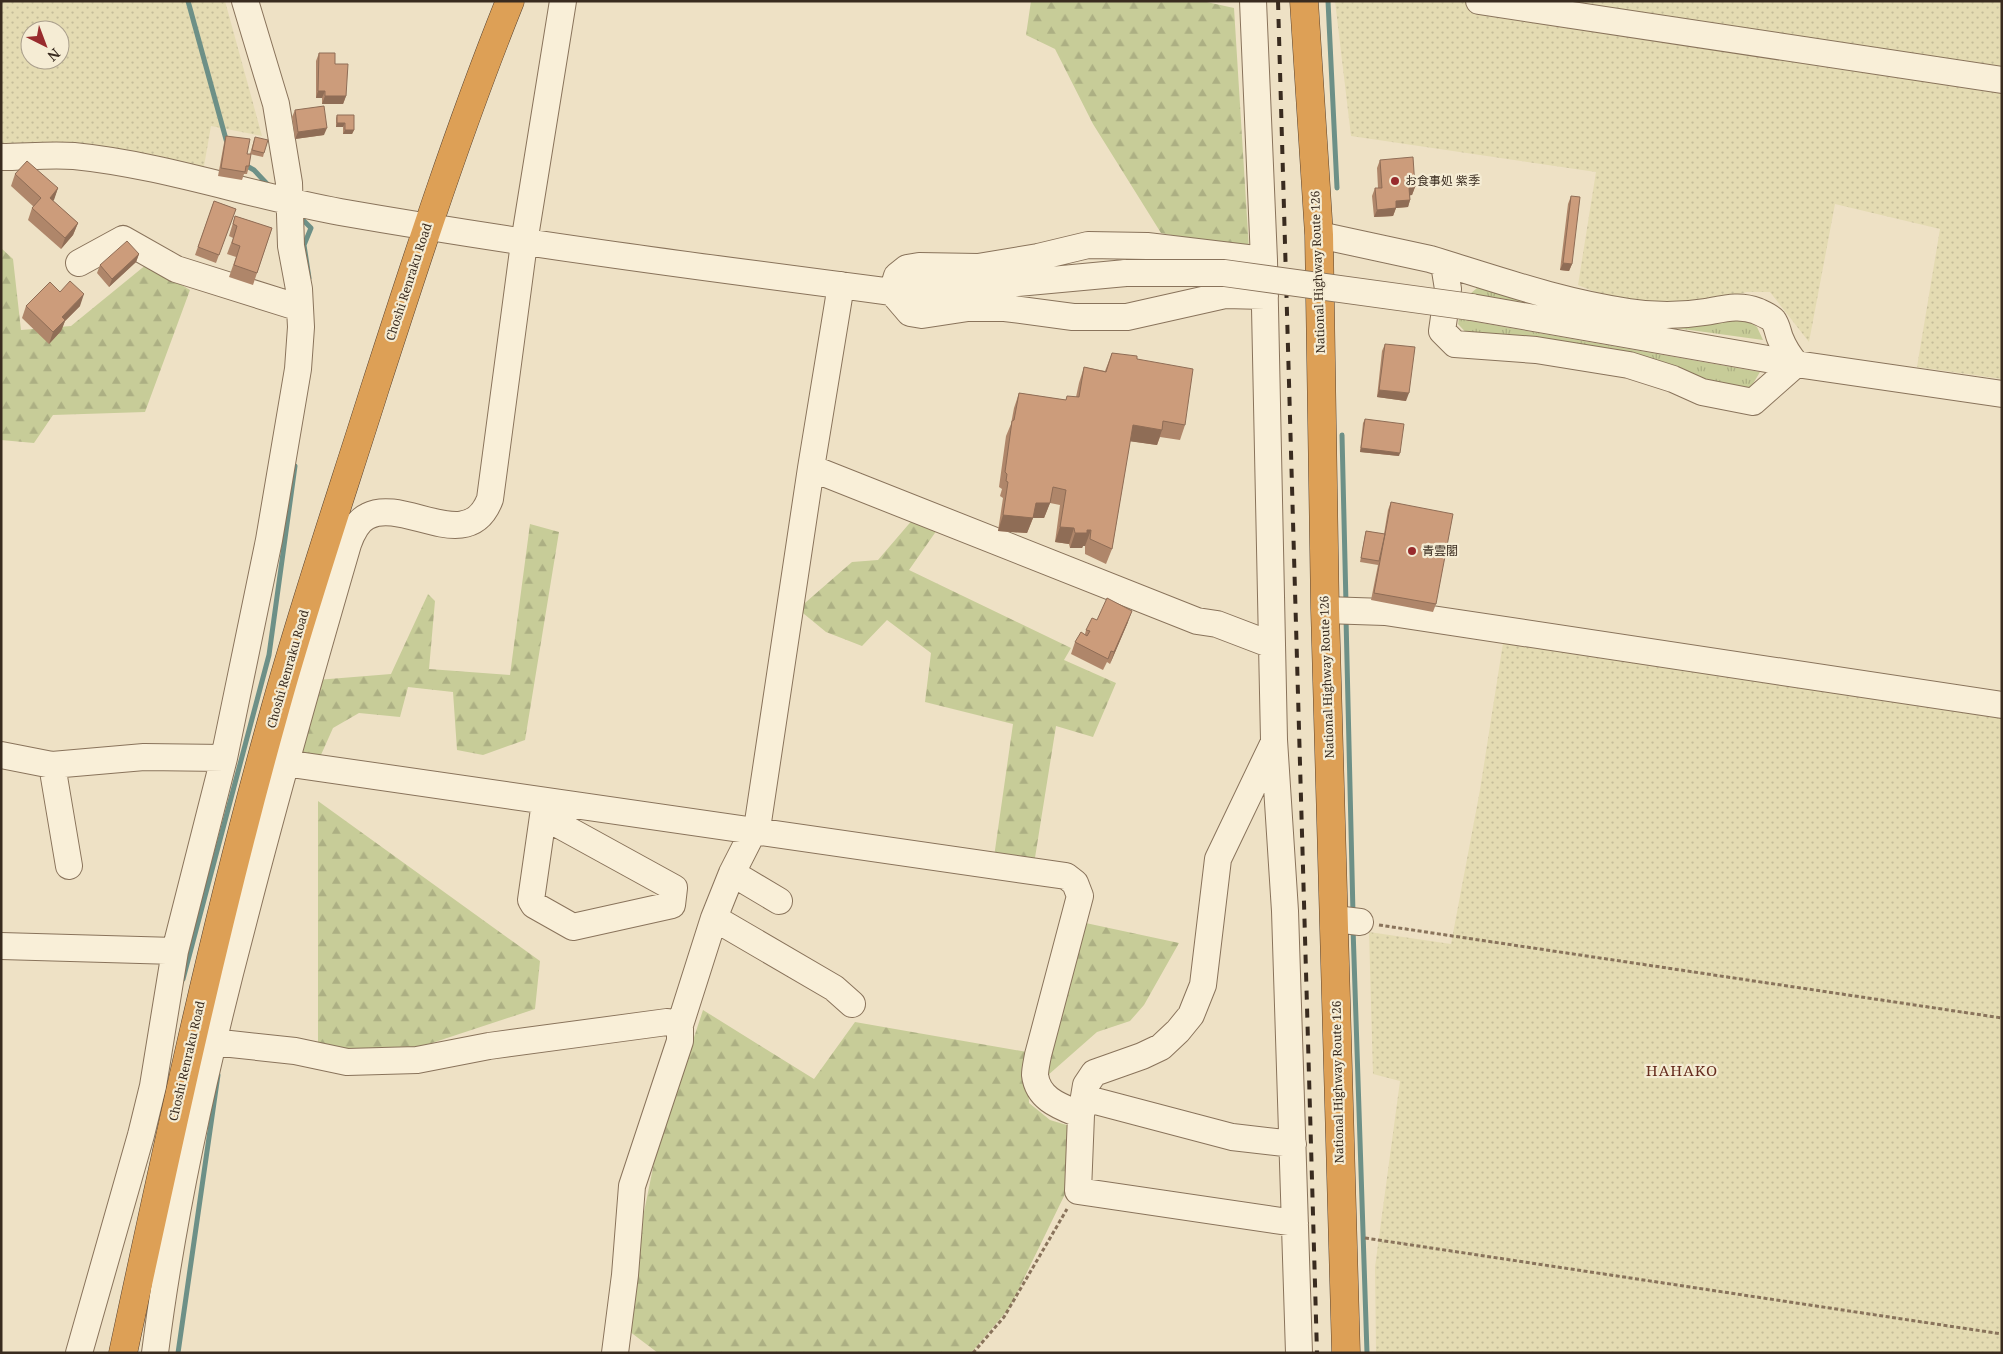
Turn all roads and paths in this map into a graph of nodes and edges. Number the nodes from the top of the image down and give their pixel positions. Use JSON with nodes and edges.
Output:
{"nodes":[{"id":1,"x":245,"y":1,"type":"edge"},
{"id":2,"x":510,"y":1,"type":"edge"},
{"id":3,"x":562,"y":1,"type":"edge"},
{"id":4,"x":1253,"y":1,"type":"edge"},
{"id":5,"x":1304,"y":1,"type":"edge"},
{"id":6,"x":1479,"y":1,"type":"edge"},
{"id":7,"x":2002,"y":80,"type":"edge"},
{"id":8,"x":1,"y":157,"type":"edge"},
{"id":9,"x":289,"y":203,"type":"junction"},
{"id":10,"x":427,"y":227,"type":"junction"},
{"id":11,"x":1319,"y":236,"type":"junction"},
{"id":12,"x":524,"y":243,"type":"junction"},
{"id":13,"x":1264,"y":260,"type":"junction"},
{"id":14,"x":79,"y":263,"type":"dead end"},
{"id":15,"x":1444,"y":264,"type":"junction"},
{"id":16,"x":841,"y":285,"type":"junction"},
{"id":17,"x":892,"y":292,"type":"junction"},
{"id":18,"x":1265,"y":293,"type":"junction"},
{"id":19,"x":1320,"y":294,"type":"junction"},
{"id":20,"x":300,"y":308,"type":"junction"},
{"id":21,"x":1796,"y":364,"type":"junction"},
{"id":22,"x":2002,"y":394,"type":"edge"},
{"id":23,"x":811,"y":468,"type":"junction"},
{"id":24,"x":1340,"y":609,"type":"junction"},
{"id":25,"x":1272,"y":645,"type":"junction"},
{"id":26,"x":2002,"y":705,"type":"edge"},
{"id":27,"x":1274,"y":740,"type":"junction"},
{"id":28,"x":1,"y":755,"type":"edge"},
{"id":29,"x":224,"y":758,"type":"junction"},
{"id":30,"x":284,"y":763,"type":"junction"},
{"id":31,"x":52,"y":765,"type":"junction"},
{"id":32,"x":544,"y":809,"type":"junction"},
{"id":33,"x":755,"y":830,"type":"junction"},
{"id":34,"x":70,"y":866,"type":"dead end"},
{"id":35,"x":732,"y":873,"type":"junction"},
{"id":36,"x":779,"y":901,"type":"dead end"},
{"id":37,"x":714,"y":918,"type":"junction"},
{"id":38,"x":1348,"y":920,"type":"junction"},
{"id":39,"x":1,"y":946,"type":"edge"},
{"id":40,"x":175,"y":951,"type":"junction"},
{"id":41,"x":852,"y":1004,"type":"dead end"},
{"id":42,"x":2002,"y":1018,"type":"edge"},
{"id":43,"x":680,"y":1025,"type":"junction"},
{"id":44,"x":212,"y":1042,"type":"junction"},
{"id":45,"x":1082,"y":1106,"type":"junction"},
{"id":46,"x":1293,"y":1144,"type":"junction"},
{"id":47,"x":1078,"y":1191,"type":"junction"},
{"id":48,"x":1295,"y":1223,"type":"junction"},
{"id":49,"x":1375,"y":1239,"type":"dead end"},
{"id":50,"x":2002,"y":1334,"type":"edge"},
{"id":51,"x":79,"y":1353,"type":"edge"},
{"id":52,"x":123,"y":1353,"type":"edge"},
{"id":53,"x":155,"y":1353,"type":"edge"},
{"id":54,"x":615,"y":1353,"type":"edge"},
{"id":55,"x":973,"y":1353,"type":"edge"},
{"id":56,"x":1298,"y":1353,"type":"edge"},
{"id":57,"x":1346,"y":1353,"type":"edge"}],
"edges":[{"from":1,"to":9,"type":"street"},
{"from":2,"to":10,"type":"highway","name":"Choshi Renraku Road"},
{"from":3,"to":12,"type":"street"},
{"from":4,"to":13,"type":"street"},
{"from":5,"to":11,"type":"highway","name":"National Highway Route 126"},
{"from":6,"to":7,"type":"street"},
{"from":8,"to":9,"type":"street"},
{"from":9,"to":10,"type":"street"},
{"from":9,"to":20,"type":"street"},
{"from":10,"to":12,"type":"street"},
{"from":10,"to":52,"type":"highway","name":"Choshi Renraku Road"},
{"from":11,"to":15,"type":"street"},
{"from":11,"to":19,"type":"highway","name":"National Highway Route 126"},
{"from":12,"to":16,"type":"street"},
{"from":12,"to":30,"type":"street"},
{"from":13,"to":17,"type":"street"},
{"from":13,"to":18,"type":"street"},
{"from":14,"to":20,"type":"street"},
{"from":15,"to":21,"type":"street"},
{"from":15,"to":21,"type":"street"},
{"from":16,"to":17,"type":"street"},
{"from":16,"to":23,"type":"street"},
{"from":17,"to":18,"type":"street"},
{"from":17,"to":21,"type":"street","bridge":true},
{"from":18,"to":19,"type":"street"},
{"from":18,"to":25,"type":"street"},
{"from":19,"to":24,"type":"highway","name":"National Highway Route 126"},
{"from":20,"to":29,"type":"street"},
{"from":21,"to":22,"type":"street"},
{"from":23,"to":25,"type":"street"},
{"from":23,"to":33,"type":"street"},
{"from":24,"to":26,"type":"street"},
{"from":24,"to":38,"type":"highway","name":"National Highway Route 126"},
{"from":25,"to":27,"type":"street"},
{"from":27,"to":45,"type":"street"},
{"from":27,"to":46,"type":"street"},
{"from":28,"to":31,"type":"street"},
{"from":29,"to":31,"type":"street"},
{"from":29,"to":40,"type":"street"},
{"from":30,"to":32,"type":"street"},
{"from":30,"to":44,"type":"street"},
{"from":31,"to":34,"type":"street"},
{"from":32,"to":32,"type":"street"},
{"from":32,"to":33,"type":"street"},
{"from":33,"to":35,"type":"street"},
{"from":33,"to":45,"type":"street"},
{"from":35,"to":36,"type":"street"},
{"from":35,"to":37,"type":"street"},
{"from":37,"to":41,"type":"street"},
{"from":37,"to":43,"type":"street"},
{"from":38,"to":42,"type":"path"},
{"from":38,"to":57,"type":"highway","name":"National Highway Route 126"},
{"from":39,"to":40,"type":"street"},
{"from":40,"to":51,"type":"street"},
{"from":43,"to":44,"type":"street"},
{"from":43,"to":54,"type":"street"},
{"from":44,"to":53,"type":"street"},
{"from":45,"to":46,"type":"street"},
{"from":45,"to":47,"type":"street"},
{"from":46,"to":48,"type":"street"},
{"from":47,"to":48,"type":"street"},
{"from":47,"to":55,"type":"path"},
{"from":48,"to":56,"type":"street"},
{"from":49,"to":50,"type":"path"}]}
